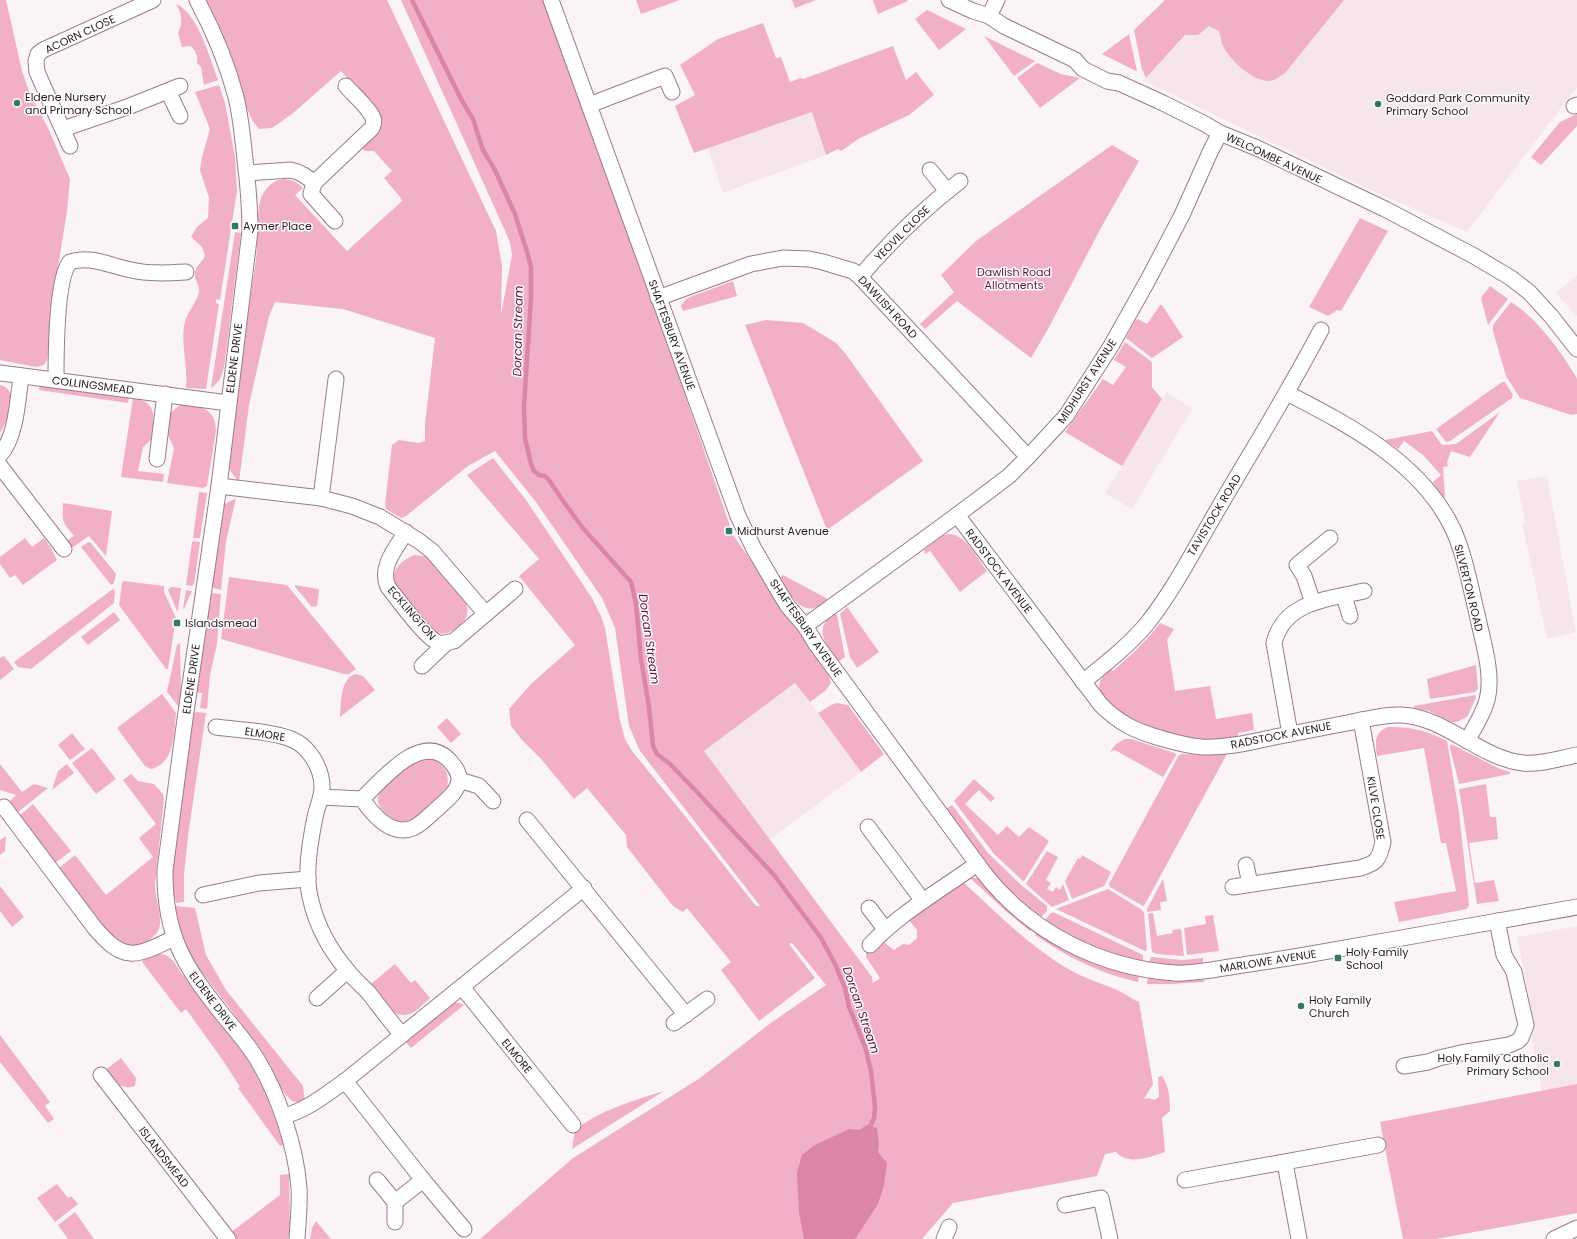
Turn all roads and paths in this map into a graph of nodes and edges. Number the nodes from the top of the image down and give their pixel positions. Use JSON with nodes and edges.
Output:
{"nodes":[{"id":1,"x":153,"y":0,"type":"edge"},
{"id":2,"x":197,"y":0,"type":"edge"},
{"id":3,"x":551,"y":0,"type":"edge"},
{"id":4,"x":949,"y":0,"type":"edge"},
{"id":5,"x":997,"y":0,"type":"edge"},
{"id":6,"x":989,"y":16,"type":"junction"},
{"id":7,"x":346,"y":86,"type":"dead end"},
{"id":8,"x":672,"y":92,"type":"dead end"},
{"id":9,"x":589,"y":105,"type":"junction"},
{"id":10,"x":180,"y":116,"type":"dead end"},
{"id":11,"x":63,"y":129,"type":"junction"},
{"id":12,"x":1220,"y":133,"type":"junction"},
{"id":13,"x":70,"y":146,"type":"dead end"},
{"id":14,"x":930,"y":170,"type":"dead end"},
{"id":15,"x":247,"y":173,"type":"junction"},
{"id":16,"x":960,"y":181,"type":"dead end"},
{"id":17,"x":314,"y":184,"type":"junction"},
{"id":18,"x":947,"y":191,"type":"junction"},
{"id":19,"x":335,"y":220,"type":"dead end"},
{"id":20,"x":186,"y":272,"type":"dead end"},
{"id":21,"x":860,"y":277,"type":"junction"},
{"id":22,"x":658,"y":298,"type":"junction"},
{"id":23,"x":1321,"y":330,"type":"dead end"},
{"id":24,"x":1577,"y":349,"type":"edge"},
{"id":25,"x":0,"y":373,"type":"edge"},
{"id":26,"x":21,"y":376,"type":"junction"},
{"id":27,"x":336,"y":379,"type":"dead end"},
{"id":28,"x":56,"y":380,"type":"junction"},
{"id":29,"x":1287,"y":393,"type":"junction"},
{"id":30,"x":165,"y":394,"type":"junction"},
{"id":31,"x":228,"y":403,"type":"junction"},
{"id":32,"x":0,"y":455,"type":"edge"},
{"id":33,"x":1028,"y":457,"type":"junction"},
{"id":34,"x":157,"y":459,"type":"dead end"},
{"id":35,"x":0,"y":466,"type":"edge"},
{"id":36,"x":218,"y":486,"type":"junction"},
{"id":37,"x":321,"y":498,"type":"junction"},
{"id":38,"x":957,"y":515,"type":"junction"},
{"id":39,"x":406,"y":532,"type":"junction"},
{"id":40,"x":1330,"y":538,"type":"dead end"},
{"id":41,"x":64,"y":549,"type":"dead end"},
{"id":42,"x":515,"y":589,"type":"dead end"},
{"id":43,"x":1364,"y":592,"type":"dead end"},
{"id":44,"x":1344,"y":596,"type":"junction"},
{"id":45,"x":1314,"y":602,"type":"junction"},
{"id":46,"x":486,"y":614,"type":"junction"},
{"id":47,"x":1350,"y":616,"type":"dead end"},
{"id":48,"x":805,"y":626,"type":"junction"},
{"id":49,"x":446,"y":643,"type":"junction"},
{"id":50,"x":422,"y":666,"type":"dead end"},
{"id":51,"x":1083,"y":682,"type":"junction"},
{"id":52,"x":1361,"y":720,"type":"junction"},
{"id":53,"x":216,"y":727,"type":"dead end"},
{"id":54,"x":1290,"y":734,"type":"junction"},
{"id":55,"x":1467,"y":741,"type":"junction"},
{"id":56,"x":1577,"y":755,"type":"edge"},
{"id":57,"x":459,"y":780,"type":"junction"},
{"id":58,"x":321,"y":797,"type":"junction"},
{"id":59,"x":362,"y":799,"type":"junction"},
{"id":60,"x":493,"y":801,"type":"dead end"},
{"id":61,"x":4,"y":807,"type":"dead end"},
{"id":62,"x":527,"y":820,"type":"dead end"},
{"id":63,"x":868,"y":827,"type":"dead end"},
{"id":64,"x":977,"y":864,"type":"junction"},
{"id":65,"x":1246,"y":865,"type":"dead end"},
{"id":66,"x":308,"y":879,"type":"junction"},
{"id":67,"x":1250,"y":884,"type":"junction"},
{"id":68,"x":1233,"y":887,"type":"dead end"},
{"id":69,"x":584,"y":888,"type":"junction"},
{"id":70,"x":203,"y":895,"type":"dead end"},
{"id":71,"x":923,"y":901,"type":"junction"},
{"id":72,"x":1577,"y":907,"type":"edge"},
{"id":73,"x":869,"y":908,"type":"dead end"},
{"id":74,"x":1497,"y":921,"type":"junction"},
{"id":75,"x":885,"y":928,"type":"junction"},
{"id":76,"x":174,"y":938,"type":"junction"},
{"id":77,"x":870,"y":945,"type":"dead end"},
{"id":78,"x":1079,"y":949,"type":"joint"},
{"id":79,"x":347,"y":971,"type":"junction"},
{"id":80,"x":462,"y":987,"type":"junction"},
{"id":81,"x":317,"y":998,"type":"dead end"},
{"id":82,"x":707,"y":999,"type":"dead end"},
{"id":83,"x":402,"y":1035,"type":"junction"},
{"id":84,"x":1404,"y":1066,"type":"dead end"},
{"id":85,"x":101,"y":1075,"type":"dead end"},
{"id":86,"x":345,"y":1081,"type":"junction"},
{"id":87,"x":284,"y":1116,"type":"junction"},
{"id":88,"x":573,"y":1125,"type":"dead end"},
{"id":89,"x":1378,"y":1145,"type":"dead end"},
{"id":90,"x":1285,"y":1163,"type":"junction"},
{"id":91,"x":377,"y":1180,"type":"dead end"},
{"id":92,"x":423,"y":1180,"type":"junction"},
{"id":93,"x":1184,"y":1180,"type":"dead end"},
{"id":94,"x":395,"y":1202,"type":"junction"},
{"id":95,"x":1065,"y":1205,"type":"dead end"},
{"id":96,"x":395,"y":1222,"type":"dead end"},
{"id":97,"x":1577,"y":1228,"type":"edge"},
{"id":98,"x":464,"y":1229,"type":"dead end"},
{"id":99,"x":228,"y":1239,"type":"edge"},
{"id":100,"x":297,"y":1239,"type":"edge"},
{"id":101,"x":1110,"y":1239,"type":"edge"},
{"id":102,"x":1299,"y":1239,"type":"edge"},
{"id":103,"x":1554,"y":1239,"type":"edge"}],
"edges":[{"from":1,"to":11,"type":"street","name":"ACORN CLOSE"},
{"from":2,"to":15,"type":"street","name":"ELDENE DRIVE"},
{"from":3,"to":9,"type":"street","name":"SHAFTESBURY AVENUE"},
{"from":4,"to":6,"type":"street","name":"WELCOMBE AVENUE"},
{"from":5,"to":6,"type":"street"},
{"from":6,"to":12,"type":"street","name":"WELCOMBE AVENUE"},
{"from":7,"to":17,"type":"street"},
{"from":8,"to":9,"type":"street"},
{"from":9,"to":22,"type":"street","name":"SHAFTESBURY AVENUE"},
{"from":10,"to":11,"type":"street"},
{"from":11,"to":13,"type":"street","name":"ACORN CLOSE"},
{"from":12,"to":24,"type":"street","name":"WELCOMBE AVENUE"},
{"from":12,"to":33,"type":"street","name":"MIDHURST AVENUE"},
{"from":14,"to":18,"type":"street"},
{"from":15,"to":17,"type":"street"},
{"from":15,"to":31,"type":"street","name":"ELDENE DRIVE"},
{"from":16,"to":18,"type":"street","name":"YEOVIL CLOSE"},
{"from":17,"to":19,"type":"street"},
{"from":18,"to":21,"type":"street","name":"YEOVIL CLOSE"},
{"from":20,"to":28,"type":"street"},
{"from":21,"to":22,"type":"street","name":"DAWLISH ROAD"},
{"from":21,"to":33,"type":"street","name":"DAWLISH ROAD"},
{"from":22,"to":48,"type":"street","name":"SHAFTESBURY AVENUE"},
{"from":23,"to":29,"type":"street","name":"TAVISTOCK ROAD"},
{"from":25,"to":26,"type":"street","name":"COLLINGSMEAD"},
{"from":26,"to":28,"type":"street","name":"COLLINGSMEAD"},
{"from":26,"to":32,"type":"street"},
{"from":27,"to":37,"type":"street"},
{"from":28,"to":30,"type":"street","name":"COLLINGSMEAD"},
{"from":29,"to":51,"type":"street","name":"TAVISTOCK ROAD"},
{"from":29,"to":55,"type":"street","name":"SILVERTON ROAD"},
{"from":30,"to":31,"type":"street","name":"COLLINGSMEAD"},
{"from":30,"to":34,"type":"street"},
{"from":31,"to":36,"type":"street","name":"ELDENE DRIVE"},
{"from":33,"to":38,"type":"street","name":"MIDHURST AVENUE"},
{"from":35,"to":41,"type":"street"},
{"from":36,"to":37,"type":"street"},
{"from":36,"to":76,"type":"street","name":"ELDENE DRIVE"},
{"from":37,"to":39,"type":"street"},
{"from":38,"to":48,"type":"street","name":"MIDHURST AVENUE"},
{"from":38,"to":51,"type":"street","name":"RADSTOCK AVENUE"},
{"from":39,"to":46,"type":"street"},
{"from":39,"to":49,"type":"street","name":"ECKLINGTON"},
{"from":40,"to":45,"type":"street"},
{"from":42,"to":46,"type":"street","name":"ECKLINGTON"},
{"from":43,"to":44,"type":"street"},
{"from":44,"to":45,"type":"street"},
{"from":44,"to":47,"type":"street"},
{"from":45,"to":54,"type":"street"},
{"from":46,"to":49,"type":"street","name":"ECKLINGTON"},
{"from":48,"to":64,"type":"street","name":"SHAFTESBURY AVENUE"},
{"from":49,"to":50,"type":"street","name":"ECKLINGTON"},
{"from":51,"to":54,"type":"street","name":"RADSTOCK AVENUE"},
{"from":52,"to":54,"type":"street","name":"RADSTOCK AVENUE"},
{"from":52,"to":55,"type":"street","name":"RADSTOCK AVENUE"},
{"from":52,"to":67,"type":"street","name":"KILVE CLOSE"},
{"from":53,"to":58,"type":"street","name":"ELMORE"},
{"from":55,"to":56,"type":"street","name":"RADSTOCK AVENUE"},
{"from":57,"to":59,"type":"street"},
{"from":57,"to":59,"type":"street"},
{"from":57,"to":60,"type":"street"},
{"from":58,"to":59,"type":"street"},
{"from":58,"to":66,"type":"street","name":"ELMORE"},
{"from":61,"to":76,"type":"street"},
{"from":62,"to":69,"type":"street"},
{"from":63,"to":71,"type":"street"},
{"from":64,"to":71,"type":"street"},
{"from":64,"to":78,"type":"street","name":"SHAFTESBURY AVENUE"},
{"from":65,"to":67,"type":"street"},
{"from":66,"to":70,"type":"street"},
{"from":66,"to":79,"type":"street","name":"ELMORE"},
{"from":67,"to":68,"type":"street","name":"KILVE CLOSE"},
{"from":69,"to":80,"type":"street"},
{"from":69,"to":82,"type":"street"},
{"from":71,"to":75,"type":"street"},
{"from":72,"to":74,"type":"street","name":"MARLOWE AVENUE"},
{"from":73,"to":75,"type":"street"},
{"from":74,"to":78,"type":"street","name":"MARLOWE AVENUE"},
{"from":74,"to":84,"type":"street"},
{"from":75,"to":77,"type":"street"},
{"from":76,"to":87,"type":"street","name":"ELDENE DRIVE"},
{"from":79,"to":81,"type":"street"},
{"from":79,"to":83,"type":"street","name":"ELMORE"},
{"from":80,"to":83,"type":"street"},
{"from":80,"to":88,"type":"street","name":"ELMORE"},
{"from":83,"to":86,"type":"street"},
{"from":85,"to":99,"type":"street","name":"ISLANDSMEAD"},
{"from":86,"to":87,"type":"street"},
{"from":86,"to":92,"type":"street"},
{"from":87,"to":100,"type":"street","name":"ELDENE DRIVE"},
{"from":89,"to":90,"type":"street"},
{"from":90,"to":93,"type":"street"},
{"from":90,"to":102,"type":"street"},
{"from":91,"to":94,"type":"street"},
{"from":92,"to":94,"type":"street"},
{"from":92,"to":98,"type":"street"},
{"from":94,"to":96,"type":"street"},
{"from":95,"to":101,"type":"street"},
{"from":97,"to":103,"type":"street"}]}
